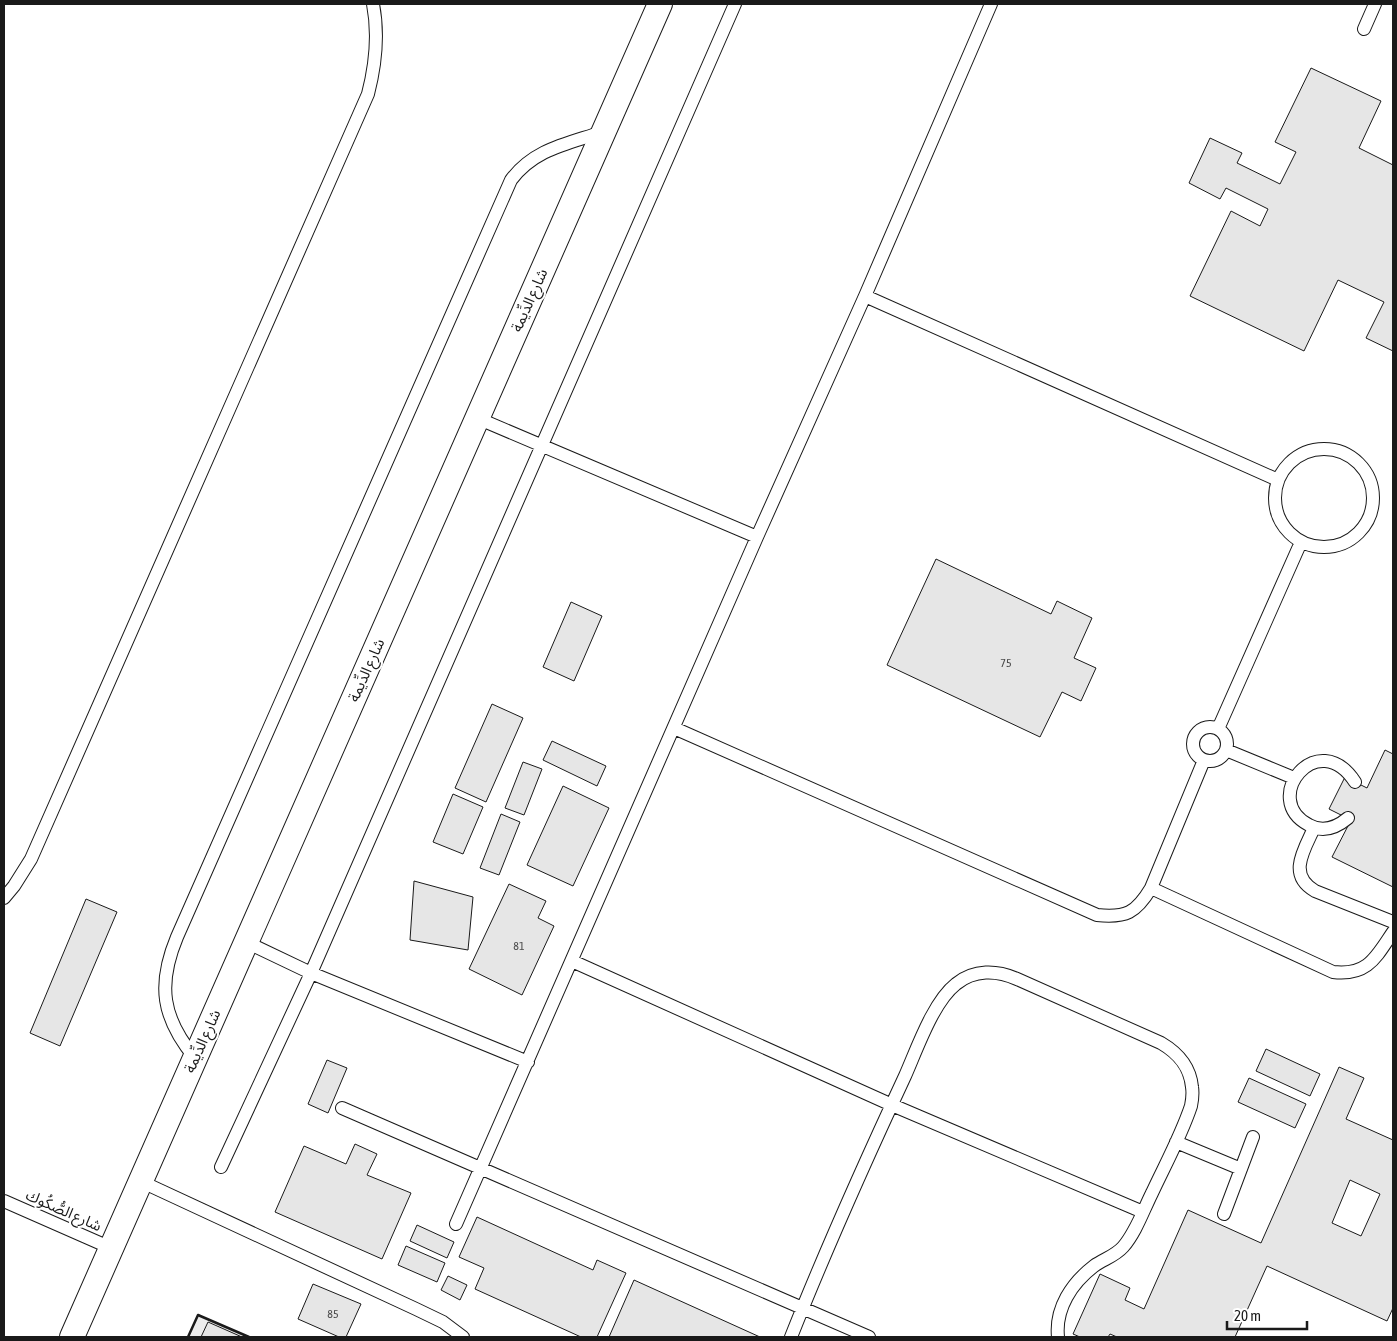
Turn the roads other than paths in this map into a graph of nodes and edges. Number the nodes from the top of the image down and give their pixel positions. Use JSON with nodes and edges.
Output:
{"nodes":[{"id":1,"x":373,"y":4,"type":"edge"},
{"id":2,"x":660,"y":4,"type":"edge"},
{"id":3,"x":735,"y":4,"type":"edge"},
{"id":4,"x":991,"y":4,"type":"edge"},
{"id":5,"x":1375,"y":4,"type":"edge"},
{"id":6,"x":1364,"y":29,"type":"dead end"},
{"id":7,"x":602,"y":132,"type":"junction"},
{"id":8,"x":865,"y":296,"type":"junction"},
{"id":9,"x":477,"y":418,"type":"junction"},
{"id":10,"x":540,"y":446,"type":"junction"},
{"id":11,"x":1278,"y":480,"type":"junction"},
{"id":12,"x":757,"y":537,"type":"junction"},
{"id":13,"x":1301,"y":542,"type":"junction"},
{"id":14,"x":674,"y":728,"type":"junction"},
{"id":15,"x":1218,"y":729,"type":"junction"},
{"id":16,"x":1226,"y":750,"type":"junction"},
{"id":17,"x":1204,"y":760,"type":"junction"},
{"id":18,"x":1294,"y":778,"type":"junction"},
{"id":19,"x":1355,"y":782,"type":"dead end"},
{"id":20,"x":1348,"y":818,"type":"dead end"},
{"id":21,"x":1314,"y":828,"type":"junction"},
{"id":22,"x":1151,"y":888,"type":"junction"},
{"id":23,"x":4,"y":898,"type":"edge"},
{"id":24,"x":1393,"y":922,"type":"edge"},
{"id":25,"x":1393,"y":932,"type":"edge"},
{"id":26,"x":246,"y":942,"type":"junction"},
{"id":27,"x":572,"y":961,"type":"junction"},
{"id":28,"x":311,"y":973,"type":"junction"},
{"id":29,"x":195,"y":1058,"type":"junction"},
{"id":30,"x":528,"y":1062,"type":"junction"},
{"id":31,"x":892,"y":1105,"type":"junction"},
{"id":32,"x":342,"y":1108,"type":"dead end"},
{"id":33,"x":1253,"y":1137,"type":"dead end"},
{"id":34,"x":1176,"y":1142,"type":"junction"},
{"id":35,"x":220,"y":1167,"type":"dead end"},
{"id":36,"x":481,"y":1167,"type":"junction"},
{"id":37,"x":1241,"y":1169,"type":"junction"},
{"id":38,"x":140,"y":1181,"type":"junction"},
{"id":39,"x":4,"y":1200,"type":"edge"},
{"id":40,"x":1143,"y":1212,"type":"junction"},
{"id":41,"x":1224,"y":1214,"type":"dead end"},
{"id":42,"x":456,"y":1224,"type":"dead end"},
{"id":43,"x":110,"y":1248,"type":"junction"},
{"id":44,"x":802,"y":1308,"type":"junction"},
{"id":45,"x":72,"y":1337,"type":"edge"},
{"id":46,"x":463,"y":1337,"type":"edge"},
{"id":47,"x":790,"y":1337,"type":"edge"},
{"id":48,"x":869,"y":1337,"type":"edge"},
{"id":49,"x":1058,"y":1337,"type":"edge"}],
"edges":[{"from":1,"to":23,"type":"lane"},
{"from":2,"to":7,"type":"street","name":"شارع الدِّيمة"},
{"from":3,"to":10,"type":"lane"},
{"from":4,"to":8,"type":"lane"},
{"from":5,"to":6,"type":"lane"},
{"from":7,"to":9,"type":"street","name":"شارع الدِّيمة"},
{"from":7,"to":29,"type":"lane"},
{"from":8,"to":11,"type":"lane"},
{"from":8,"to":12,"type":"lane"},
{"from":9,"to":10,"type":"lane"},
{"from":9,"to":26,"type":"street","name":"شارع الدِّيمة"},
{"from":10,"to":12,"type":"lane"},
{"from":10,"to":28,"type":"lane"},
{"from":11,"to":13,"type":"lane"},
{"from":11,"to":13,"type":"lane"},
{"from":12,"to":14,"type":"lane"},
{"from":13,"to":15,"type":"lane"},
{"from":14,"to":22,"type":"lane"},
{"from":14,"to":27,"type":"lane"},
{"from":15,"to":16,"type":"lane"},
{"from":15,"to":17,"type":"lane"},
{"from":16,"to":17,"type":"lane"},
{"from":16,"to":18,"type":"lane"},
{"from":17,"to":22,"type":"lane"},
{"from":18,"to":19,"type":"lane"},
{"from":18,"to":21,"type":"lane"},
{"from":20,"to":21,"type":"lane"},
{"from":21,"to":24,"type":"lane"},
{"from":22,"to":25,"type":"lane"},
{"from":26,"to":28,"type":"lane"},
{"from":26,"to":29,"type":"street","name":"شارع الدِّيمة"},
{"from":27,"to":30,"type":"lane"},
{"from":27,"to":31,"type":"lane"},
{"from":28,"to":30,"type":"lane"},
{"from":28,"to":35,"type":"lane"},
{"from":29,"to":38,"type":"street","name":"شارع الدِّيمة"},
{"from":30,"to":36,"type":"lane"},
{"from":31,"to":34,"type":"lane"},
{"from":31,"to":40,"type":"lane"},
{"from":31,"to":44,"type":"lane"},
{"from":32,"to":36,"type":"lane"},
{"from":33,"to":37,"type":"lane"},
{"from":34,"to":37,"type":"lane"},
{"from":34,"to":40,"type":"lane"},
{"from":36,"to":42,"type":"lane"},
{"from":36,"to":44,"type":"lane"},
{"from":37,"to":41,"type":"lane"},
{"from":38,"to":43,"type":"street","name":"شارع الدِّيمة"},
{"from":38,"to":46,"type":"lane"},
{"from":39,"to":43,"type":"lane","name":"شارع الصُّكُوك"},
{"from":40,"to":49,"type":"lane"},
{"from":43,"to":45,"type":"street","name":"شارع الدِّيمة"},
{"from":44,"to":47,"type":"lane"},
{"from":44,"to":48,"type":"lane"}]}
